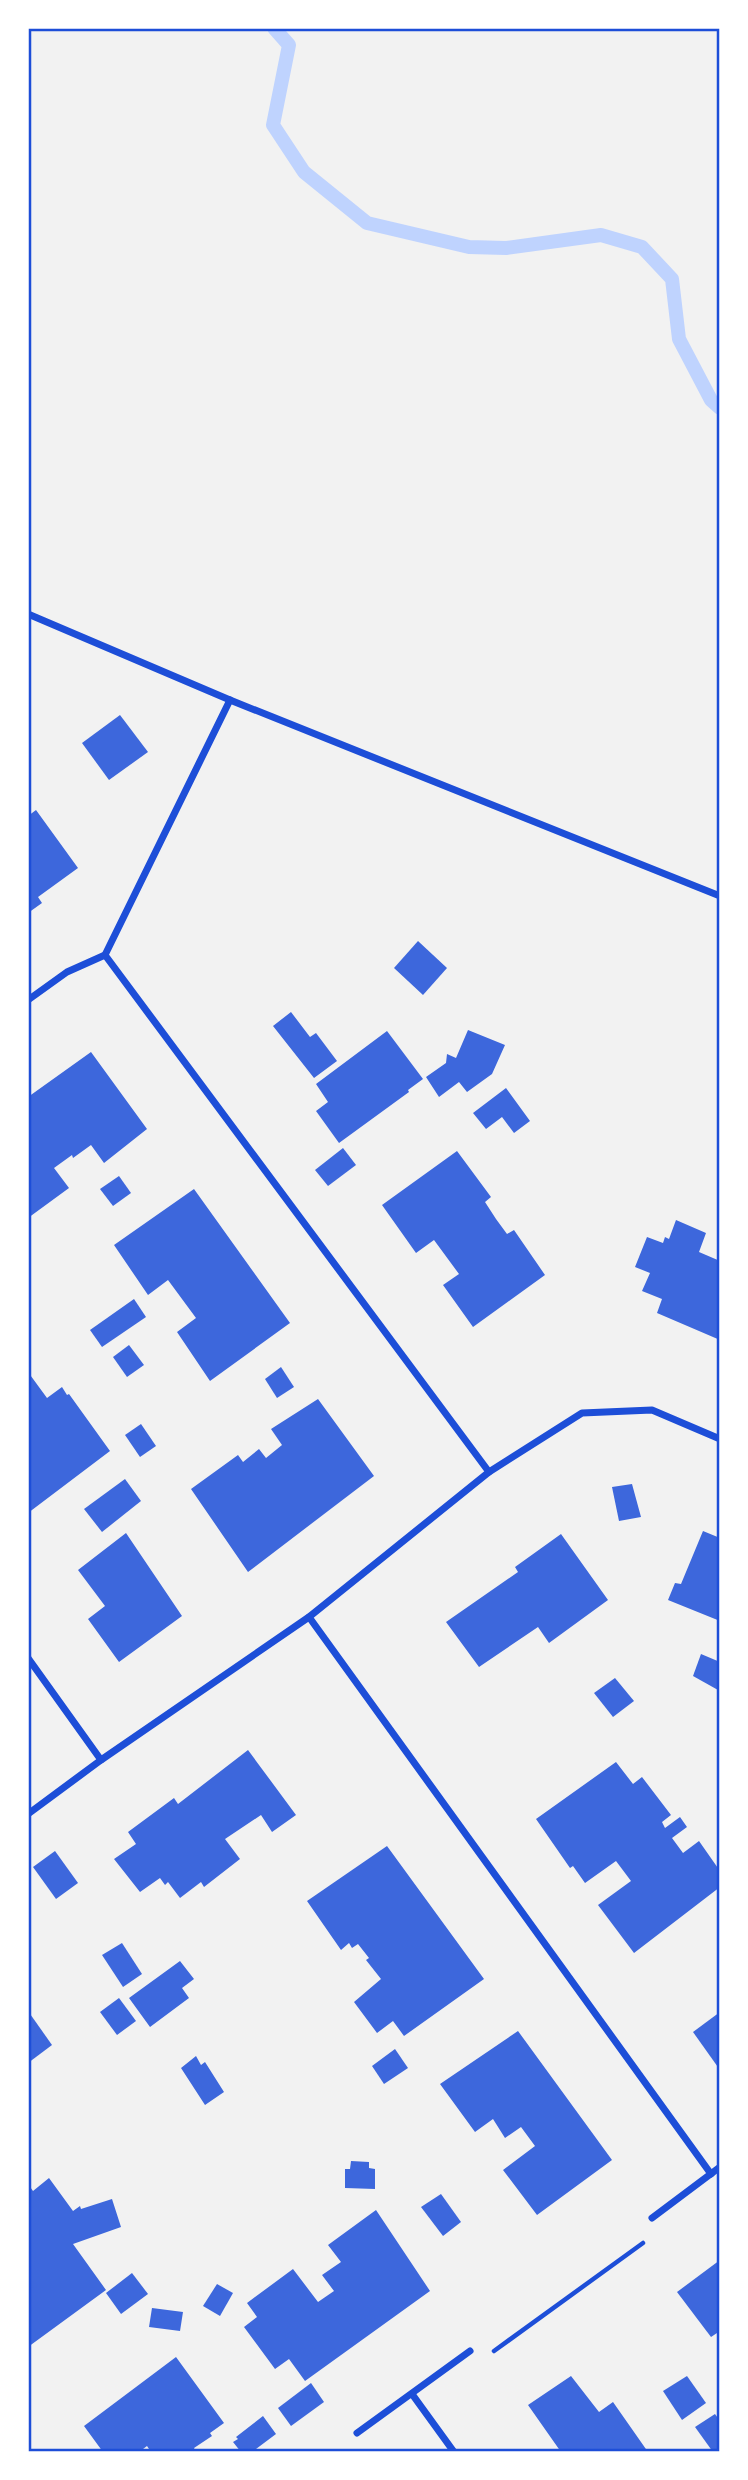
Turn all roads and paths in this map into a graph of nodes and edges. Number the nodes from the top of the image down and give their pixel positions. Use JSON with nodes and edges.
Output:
{"nodes":[{"id":1,"x":28,"y":614,"type":"edge"},
{"id":2,"x":230,"y":700,"type":"junction"},
{"id":3,"x":720,"y":896,"type":"edge"},
{"id":4,"x":105,"y":955,"type":"junction"},
{"id":5,"x":28,"y":1000,"type":"edge"},
{"id":6,"x":720,"y":1439,"type":"edge"},
{"id":7,"x":489,"y":1472,"type":"junction"},
{"id":8,"x":309,"y":1616,"type":"junction"},
{"id":9,"x":28,"y":1658,"type":"edge"},
{"id":10,"x":101,"y":1760,"type":"junction"},
{"id":11,"x":28,"y":1814,"type":"edge"},
{"id":12,"x":720,"y":2168,"type":"edge"},
{"id":13,"x":711,"y":2174,"type":"junction"},
{"id":14,"x":652,"y":2218,"type":"joint"},
{"id":15,"x":470,"y":2351,"type":"joint"},
{"id":16,"x":412,"y":2394,"type":"junction"},
{"id":17,"x":357,"y":2433,"type":"dead end"},
{"id":18,"x":454,"y":2452,"type":"edge"}],
"edges":[{"from":1,"to":2,"type":"street"},
{"from":2,"to":3,"type":"street"},
{"from":2,"to":4,"type":"street"},
{"from":4,"to":5,"type":"street"},
{"from":4,"to":7,"type":"street"},
{"from":6,"to":7,"type":"street"},
{"from":7,"to":8,"type":"street"},
{"from":8,"to":10,"type":"street"},
{"from":8,"to":13,"type":"street"},
{"from":9,"to":10,"type":"street"},
{"from":10,"to":11,"type":"street"},
{"from":12,"to":13,"type":"street"},
{"from":13,"to":14,"type":"street"},
{"from":14,"to":15,"type":"path"},
{"from":15,"to":16,"type":"street"},
{"from":16,"to":17,"type":"street"},
{"from":16,"to":18,"type":"street"}]}
